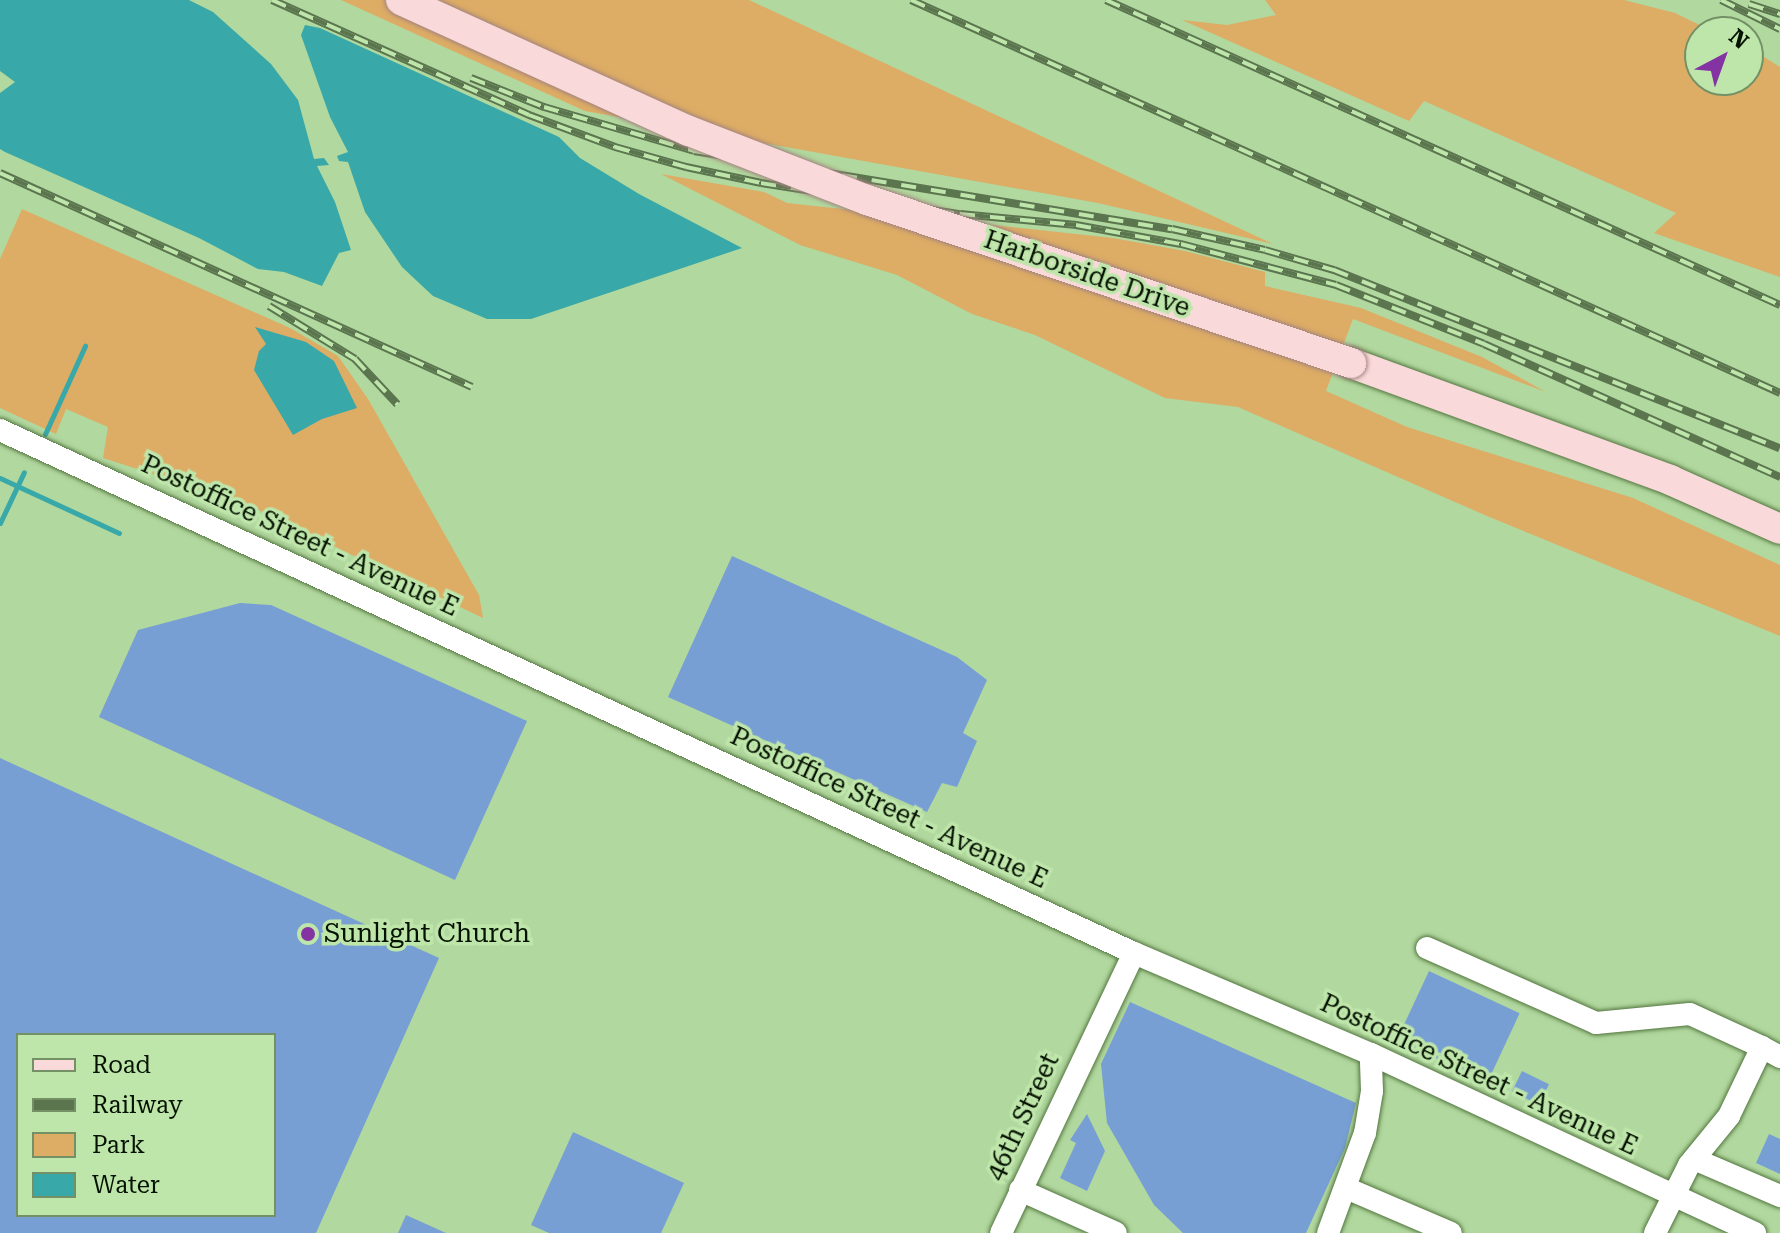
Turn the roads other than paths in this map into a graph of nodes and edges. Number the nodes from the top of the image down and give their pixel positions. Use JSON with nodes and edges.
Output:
{"nodes":[{"id":1,"x":401,"y":0,"type":"edge"},
{"id":2,"x":0,"y":430,"type":"edge"},
{"id":3,"x":1780,"y":529,"type":"edge"},
{"id":4,"x":1427,"y":948,"type":"dead end"},
{"id":5,"x":1134,"y":953,"type":"junction"},
{"id":6,"x":1771,"y":1052,"type":"edge"},
{"id":7,"x":1371,"y":1054,"type":"junction"},
{"id":8,"x":1694,"y":1159,"type":"junction"},
{"id":9,"x":1346,"y":1188,"type":"junction"},
{"id":10,"x":1020,"y":1190,"type":"junction"},
{"id":11,"x":1671,"y":1196,"type":"junction"},
{"id":12,"x":1780,"y":1196,"type":"edge"},
{"id":13,"x":1001,"y":1233,"type":"edge"},
{"id":14,"x":1116,"y":1233,"type":"edge"},
{"id":15,"x":1328,"y":1233,"type":"edge"},
{"id":16,"x":1451,"y":1233,"type":"edge"},
{"id":17,"x":1655,"y":1233,"type":"edge"},
{"id":18,"x":1755,"y":1233,"type":"edge"}],
"edges":[{"from":1,"to":3,"type":"main road","name":"Harborside Drive","bridge":true},
{"from":2,"to":5,"type":"street","name":"Postoffice Street - Avenue E"},
{"from":4,"to":6,"type":"street"},
{"from":5,"to":7,"type":"street","name":"Postoffice Street - Avenue E"},
{"from":5,"to":10,"type":"street","name":"46th Street"},
{"from":6,"to":8,"type":"street"},
{"from":7,"to":9,"type":"street"},
{"from":7,"to":11,"type":"street","name":"Postoffice Street - Avenue E"},
{"from":8,"to":11,"type":"street"},
{"from":8,"to":12,"type":"street"},
{"from":9,"to":15,"type":"street"},
{"from":9,"to":16,"type":"street"},
{"from":10,"to":13,"type":"street","name":"46th Street"},
{"from":10,"to":14,"type":"street"},
{"from":11,"to":17,"type":"street"},
{"from":11,"to":18,"type":"street","name":"Postoffice Street - Avenue E"}]}
